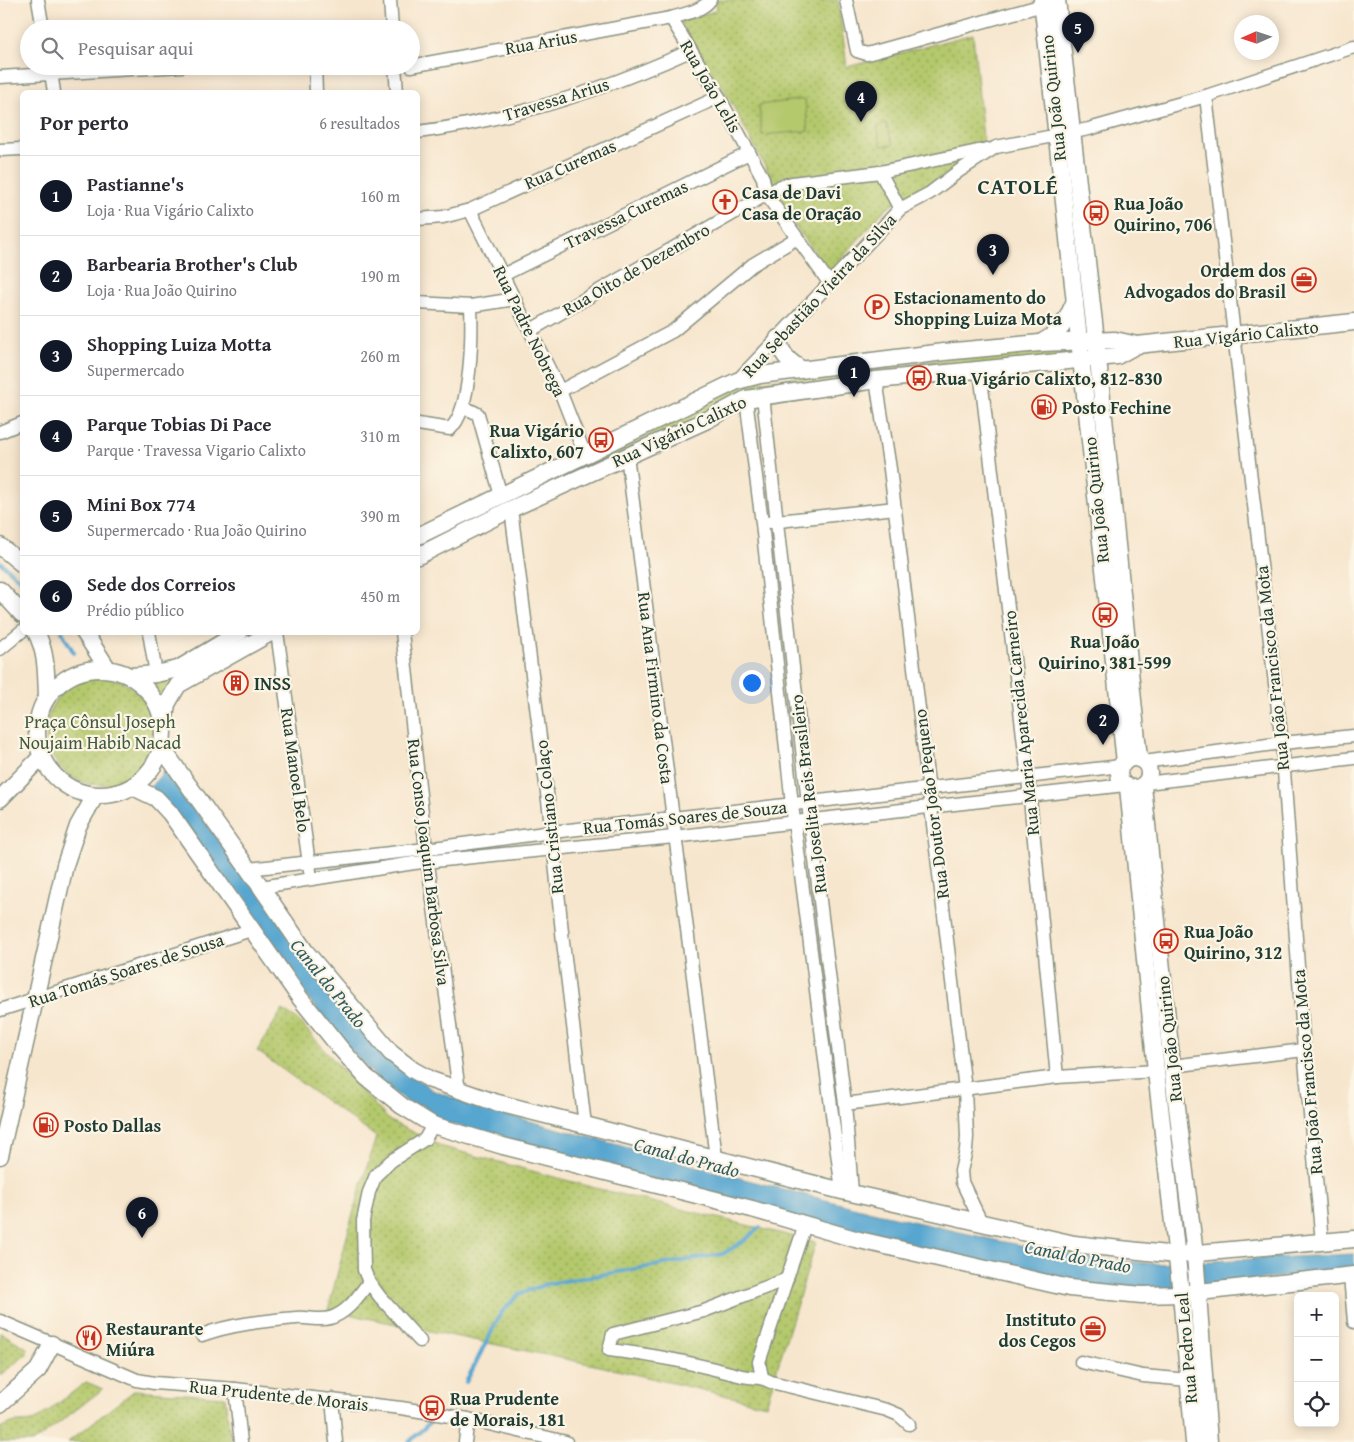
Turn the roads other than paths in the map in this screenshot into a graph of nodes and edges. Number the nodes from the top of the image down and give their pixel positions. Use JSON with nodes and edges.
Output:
{"nodes":[{"id":1,"x":38,"y":0,"type":"edge"},
{"id":2,"x":390,"y":0,"type":"edge"},
{"id":3,"x":710,"y":0,"type":"edge"},
{"id":4,"x":846,"y":0,"type":"edge"},
{"id":5,"x":1052,"y":1,"type":"edge"},
{"id":6,"x":671,"y":18,"type":"junction"},
{"id":7,"x":41,"y":20,"type":"edge"},
{"id":8,"x":391,"y":20,"type":"edge"},
{"id":9,"x":1354,"y":47,"type":"edge"},
{"id":10,"x":690,"y":51,"type":"junction"},
{"id":11,"x":420,"y":64,"type":"edge"},
{"id":12,"x":20,"y":74,"type":"edge"},
{"id":13,"x":51,"y":75,"type":"edge"},
{"id":14,"x":315,"y":75,"type":"edge"},
{"id":15,"x":396,"y":75,"type":"edge"},
{"id":16,"x":0,"y":77,"type":"edge"},
{"id":17,"x":54,"y":90,"type":"edge"},
{"id":18,"x":316,"y":90,"type":"edge"},
{"id":19,"x":397,"y":90,"type":"edge"},
{"id":20,"x":1206,"y":96,"type":"junction"},
{"id":21,"x":720,"y":97,"type":"junction"},
{"id":22,"x":420,"y":132,"type":"edge"},
{"id":23,"x":1065,"y":134,"type":"junction"},
{"id":24,"x":996,"y":147,"type":"junction"},
{"id":25,"x":20,"y":149,"type":"edge"},
{"id":26,"x":0,"y":150,"type":"edge"},
{"id":27,"x":749,"y":153,"type":"junction"},
{"id":28,"x":880,"y":172,"type":"junction"},
{"id":29,"x":766,"y":194,"type":"junction"},
{"id":30,"x":900,"y":209,"type":"junction"},
{"id":31,"x":470,"y":210,"type":"junction"},
{"id":32,"x":420,"y":219,"type":"edge"},
{"id":33,"x":797,"y":238,"type":"junction"},
{"id":34,"x":503,"y":275,"type":"junction"},
{"id":35,"x":830,"y":284,"type":"junction"},
{"id":36,"x":515,"y":299,"type":"junction"},
{"id":37,"x":1075,"y":301,"type":"junction"},
{"id":38,"x":420,"y":303,"type":"edge"},
{"id":39,"x":471,"y":306,"type":"junction"},
{"id":40,"x":1354,"y":322,"type":"edge"},
{"id":41,"x":531,"y":330,"type":"junction"},
{"id":42,"x":1234,"y":334,"type":"junction"},
{"id":43,"x":778,"y":338,"type":"junction"},
{"id":44,"x":1088,"y":340,"type":"junction"},
{"id":45,"x":1040,"y":344,"type":"junction"},
{"id":46,"x":1138,"y":346,"type":"junction"},
{"id":47,"x":1098,"y":358,"type":"junction"},
{"id":48,"x":1081,"y":359,"type":"junction"},
{"id":49,"x":801,"y":369,"type":"junction"},
{"id":50,"x":980,"y":370,"type":"junction"},
{"id":51,"x":876,"y":380,"type":"junction"},
{"id":52,"x":737,"y":381,"type":"junction"},
{"id":53,"x":560,"y":391,"type":"junction"},
{"id":54,"x":763,"y":396,"type":"junction"},
{"id":55,"x":746,"y":399,"type":"junction"},
{"id":56,"x":462,"y":409,"type":"junction"},
{"id":57,"x":20,"y":424,"type":"edge"},
{"id":58,"x":420,"y":424,"type":"edge"},
{"id":59,"x":0,"y":432,"type":"edge"},
{"id":60,"x":628,"y":455,"type":"junction"},
{"id":61,"x":586,"y":456,"type":"junction"},
{"id":62,"x":501,"y":496,"type":"junction"},
{"id":63,"x":895,"y":508,"type":"junction"},
{"id":64,"x":511,"y":509,"type":"junction"},
{"id":65,"x":778,"y":520,"type":"junction"},
{"id":66,"x":762,"y":523,"type":"junction"},
{"id":67,"x":420,"y":535,"type":"edge"},
{"id":68,"x":0,"y":546,"type":"edge"},
{"id":69,"x":420,"y":555,"type":"edge"},
{"id":70,"x":20,"y":562,"type":"edge"},
{"id":71,"x":0,"y":590,"type":"edge"},
{"id":72,"x":20,"y":612,"type":"edge"},
{"id":73,"x":20,"y":633,"type":"edge"},
{"id":74,"x":37,"y":635,"type":"edge"},
{"id":75,"x":86,"y":635,"type":"edge"},
{"id":76,"x":150,"y":635,"type":"edge"},
{"id":77,"x":235,"y":635,"type":"edge"},
{"id":78,"x":267,"y":635,"type":"edge"},
{"id":79,"x":277,"y":635,"type":"edge"},
{"id":80,"x":402,"y":635,"type":"edge"},
{"id":81,"x":0,"y":648,"type":"edge"},
{"id":82,"x":108,"y":669,"type":"junction"},
{"id":83,"x":156,"y":674,"type":"junction"},
{"id":84,"x":131,"y":676,"type":"junction"},
{"id":85,"x":46,"y":698,"type":"junction"},
{"id":86,"x":163,"y":727,"type":"junction"},
{"id":87,"x":1354,"y":736,"type":"edge"},
{"id":88,"x":1282,"y":743,"type":"junction"},
{"id":89,"x":162,"y":748,"type":"junction"},
{"id":90,"x":41,"y":757,"type":"junction"},
{"id":91,"x":1354,"y":758,"type":"edge"},
{"id":92,"x":1132,"y":762,"type":"junction"},
{"id":93,"x":1283,"y":767,"type":"junction"},
{"id":94,"x":1028,"y":778,"type":"junction"},
{"id":95,"x":1135,"y":785,"type":"junction"},
{"id":96,"x":133,"y":787,"type":"junction"},
{"id":97,"x":929,"y":788,"type":"junction"},
{"id":98,"x":1029,"y":795,"type":"junction"},
{"id":99,"x":95,"y":796,"type":"junction"},
{"id":100,"x":0,"y":799,"type":"edge"},
{"id":101,"x":808,"y":803,"type":"junction"},
{"id":102,"x":792,"y":805,"type":"junction"},
{"id":103,"x":931,"y":807,"type":"junction"},
{"id":104,"x":672,"y":819,"type":"junction"},
{"id":105,"x":811,"y":820,"type":"junction"},
{"id":106,"x":795,"y":822,"type":"junction"},
{"id":107,"x":552,"y":832,"type":"junction"},
{"id":108,"x":674,"y":837,"type":"junction"},
{"id":109,"x":426,"y":849,"type":"junction"},
{"id":110,"x":553,"y":849,"type":"junction"},
{"id":111,"x":308,"y":862,"type":"junction"},
{"id":112,"x":428,"y":862,"type":"junction"},
{"id":113,"x":248,"y":869,"type":"junction"},
{"id":114,"x":311,"y":878,"type":"junction"},
{"id":115,"x":261,"y":887,"type":"junction"},
{"id":116,"x":252,"y":930,"type":"junction"},
{"id":117,"x":35,"y":999,"type":"junction"},
{"id":118,"x":0,"y":1010,"type":"edge"},
{"id":119,"x":1304,"y":1050,"type":"junction"},
{"id":120,"x":1172,"y":1066,"type":"junction"},
{"id":121,"x":1156,"y":1071,"type":"junction"},
{"id":122,"x":1057,"y":1077,"type":"junction"},
{"id":123,"x":965,"y":1089,"type":"junction"},
{"id":124,"x":459,"y":1091,"type":"junction"},
{"id":125,"x":845,"y":1104,"type":"junction"},
{"id":126,"x":434,"y":1125,"type":"junction"},
{"id":127,"x":585,"y":1125,"type":"junction"},
{"id":128,"x":0,"y":1156,"type":"edge"},
{"id":129,"x":716,"y":1158,"type":"junction"},
{"id":130,"x":847,"y":1192,"type":"junction"},
{"id":131,"x":982,"y":1224,"type":"junction"},
{"id":132,"x":805,"y":1226,"type":"junction"},
{"id":133,"x":1354,"y":1239,"type":"edge"},
{"id":134,"x":1322,"y":1242,"type":"junction"},
{"id":135,"x":1195,"y":1256,"type":"junction"},
{"id":136,"x":1177,"y":1257,"type":"junction"},
{"id":137,"x":1352,"y":1276,"type":"edge"},
{"id":138,"x":787,"y":1279,"type":"junction"},
{"id":139,"x":369,"y":1282,"type":"junction"},
{"id":140,"x":1181,"y":1291,"type":"junction"},
{"id":141,"x":1198,"y":1292,"type":"junction"},
{"id":142,"x":0,"y":1320,"type":"edge"},
{"id":143,"x":1354,"y":1322,"type":"edge"},
{"id":144,"x":202,"y":1335,"type":"dead end"},
{"id":145,"x":420,"y":1341,"type":"dead end"},
{"id":146,"x":52,"y":1344,"type":"junction"},
{"id":147,"x":1081,"y":1362,"type":"dead end"},
{"id":148,"x":762,"y":1377,"type":"junction"},
{"id":149,"x":1189,"y":1380,"type":"junction"},
{"id":150,"x":235,"y":1389,"type":"junction"},
{"id":151,"x":332,"y":1399,"type":"junction"},
{"id":152,"x":0,"y":1404,"type":"edge"},
{"id":153,"x":468,"y":1419,"type":"junction"},
{"id":154,"x":909,"y":1424,"type":"dead end"},
{"id":155,"x":559,"y":1441,"type":"edge"},
{"id":156,"x":241,"y":1442,"type":"edge"},
{"id":157,"x":336,"y":1442,"type":"edge"},
{"id":158,"x":465,"y":1442,"type":"edge"},
{"id":159,"x":1194,"y":1442,"type":"edge"},
{"id":160,"x":1209,"y":1442,"type":"edge"}],
"edges":[{"from":1,"to":7,"type":"street"},
{"from":2,"to":8,"type":"street"},
{"from":3,"to":6,"type":"street","name":"Rua João Lelis"},
{"from":4,"to":5,"type":"street"},
{"from":5,"to":23,"type":"main road","name":"Rua João Quirino"},
{"from":6,"to":10,"type":"street","name":"Rua João Lelis"},
{"from":6,"to":11,"type":"street","name":"Rua Arius"},
{"from":9,"to":20,"type":"street","name":"Rua Sebastião Vieira da Silva"},
{"from":10,"to":21,"type":"street","name":"Rua João Lelis"},
{"from":10,"to":22,"type":"street","name":"Travessa Arius"},
{"from":12,"to":16,"type":"street"},
{"from":13,"to":17,"type":"street"},
{"from":14,"to":18,"type":"street"},
{"from":15,"to":19,"type":"street"},
{"from":20,"to":23,"type":"street","name":"Rua Sebastião Vieira da Silva"},
{"from":20,"to":42,"type":"street","name":"Rua João Francisco da Mota"},
{"from":21,"to":27,"type":"street","name":"Rua João Lelis"},
{"from":21,"to":31,"type":"street","name":"Rua Curemas"},
{"from":23,"to":24,"type":"street","name":"Rua Sebastião Vieira da Silva"},
{"from":23,"to":37,"type":"main road","name":"Rua João Quirino"},
{"from":23,"to":44,"type":"main road","name":"Rua João Quirino"},
{"from":24,"to":28,"type":"street","name":"Rua Oito de Dezembro"},
{"from":24,"to":30,"type":"street","name":"Rua Sebastião Vieira da Silva"},
{"from":25,"to":26,"type":"street"},
{"from":27,"to":29,"type":"street","name":"Rua João Lelis"},
{"from":27,"to":34,"type":"street","name":"Travessa Curemas"},
{"from":28,"to":29,"type":"street","name":"Rua Oito de Dezembro"},
{"from":28,"to":30,"type":"street","name":"Rua Sebastião Vieira da Silva"},
{"from":29,"to":33,"type":"street","name":"Rua João Lelis"},
{"from":29,"to":41,"type":"street","name":"Rua Oito de Dezembro"},
{"from":30,"to":35,"type":"street","name":"Rua Sebastião Vieira da Silva"},
{"from":31,"to":32,"type":"street","name":"Rua Curemas"},
{"from":31,"to":34,"type":"street","name":"Rua Padre Nobrega"},
{"from":33,"to":35,"type":"street","name":"Rua João Lelis"},
{"from":33,"to":53,"type":"street"},
{"from":34,"to":36,"type":"street","name":"Rua Padre Nobrega"},
{"from":35,"to":43,"type":"street","name":"Rua Sebastião Vieira da Silva"},
{"from":36,"to":39,"type":"street"},
{"from":36,"to":41,"type":"street","name":"Rua Padre Nobrega"},
{"from":37,"to":44,"type":"main road","name":"Rua João Quirino"},
{"from":37,"to":45,"type":"main road"},
{"from":38,"to":39,"type":"street"},
{"from":39,"to":56,"type":"street"},
{"from":40,"to":42,"type":"main road","name":"Rua Vigário Calixto"},
{"from":41,"to":53,"type":"street","name":"Rua Padre Nobrega"},
{"from":42,"to":46,"type":"main road","name":"Rua Vigário Calixto"},
{"from":42,"to":88,"type":"street","name":"Rua João Francisco da Mota"},
{"from":43,"to":49,"type":"main road"},
{"from":43,"to":52,"type":"street","name":"Rua Sebastião Vieira da Silva"},
{"from":44,"to":45,"type":"main road","name":"Rua Vigário Calixto"},
{"from":44,"to":46,"type":"main road","name":"Rua Vigário Calixto"},
{"from":44,"to":47,"type":"main road","name":"Rua João Quirino"},
{"from":44,"to":48,"type":"main road","name":"Rua João Quirino"},
{"from":45,"to":49,"type":"main road","name":"Rua Vigário Calixto"},
{"from":46,"to":47,"type":"main road","name":"Rua Vigário Calixto"},
{"from":47,"to":48,"type":"main road","name":"Rua Vigário Calixto"},
{"from":47,"to":92,"type":"main road","name":"Rua João Quirino"},
{"from":48,"to":50,"type":"main road","name":"Rua Vigário Calixto"},
{"from":48,"to":92,"type":"main road","name":"Rua João Quirino"},
{"from":49,"to":52,"type":"main road","name":"Rua Vigário Calixto"},
{"from":50,"to":51,"type":"main road","name":"Rua Vigário Calixto"},
{"from":50,"to":94,"type":"street","name":"Rua Maria Aparecida Carneiro"},
{"from":51,"to":54,"type":"main road","name":"Rua Vigário Calixto"},
{"from":51,"to":63,"type":"street","name":"Rua Doutor João Pequeno"},
{"from":52,"to":61,"type":"main road","name":"Rua Vigário Calixto"},
{"from":53,"to":61,"type":"street","name":"Rua Padre Nobrega"},
{"from":54,"to":55,"type":"main road","name":"Rua Vigário Calixto"},
{"from":54,"to":65,"type":"street","name":"Rua Joselita Reis Brasileiro"},
{"from":55,"to":60,"type":"main road","name":"Rua Vigário Calixto"},
{"from":55,"to":66,"type":"street","name":"Rua Joselita Reis Brasileiro"},
{"from":56,"to":58,"type":"street"},
{"from":56,"to":62,"type":"street"},
{"from":57,"to":59,"type":"street"},
{"from":60,"to":64,"type":"main road","name":"Rua Vigário Calixto"},
{"from":60,"to":104,"type":"street","name":"Rua Ana Firmino da Costa"},
{"from":61,"to":62,"type":"main road","name":"Rua Vigário Calixto"},
{"from":62,"to":67,"type":"main road","name":"Rua Vigário Calixto"},
{"from":63,"to":65,"type":"street"},
{"from":63,"to":97,"type":"street","name":"Rua Doutor João Pequeno"},
{"from":64,"to":69,"type":"main road","name":"Rua Vigário Calixto"},
{"from":64,"to":107,"type":"street","name":"Rua Cristiano Colaço"},
{"from":65,"to":66,"type":"street"},
{"from":65,"to":101,"type":"street","name":"Rua Joselita Reis Brasileiro"},
{"from":66,"to":102,"type":"street","name":"Rua Joselita Reis Brasileiro"},
{"from":68,"to":70,"type":"main road"},
{"from":71,"to":72,"type":"main road"},
{"from":73,"to":81,"type":"street"},
{"from":74,"to":85,"type":"main road"},
{"from":75,"to":82,"type":"main road"},
{"from":76,"to":83,"type":"street"},
{"from":77,"to":83,"type":"main road"},
{"from":78,"to":86,"type":"main road"},
{"from":79,"to":111,"type":"street","name":"Rua Manoel Belo"},
{"from":80,"to":109,"type":"street","name":"Rua Conso Joaquim Barbosa Silva"},
{"from":82,"to":84,"type":"main road"},
{"from":82,"to":85,"type":"main road"},
{"from":83,"to":84,"type":"main road"},
{"from":84,"to":86,"type":"main road"},
{"from":85,"to":90,"type":"main road"},
{"from":86,"to":89,"type":"main road"},
{"from":87,"to":88,"type":"street","name":"Rua Tomás Soares de Souza"},
{"from":88,"to":92,"type":"street","name":"Rua Tomás Soares de Souza"},
{"from":88,"to":93,"type":"street","name":"Rua João Francisco da Mota"},
{"from":89,"to":96,"type":"main road"},
{"from":89,"to":113,"type":"main road"},
{"from":90,"to":99,"type":"main road"},
{"from":90,"to":100,"type":"main road"},
{"from":91,"to":93,"type":"street","name":"Rua Tomás Soares de Souza"},
{"from":92,"to":94,"type":"street","name":"Rua Tomás Soares de Souza"},
{"from":92,"to":95,"type":"main road"},
{"from":92,"to":95,"type":"main road"},
{"from":93,"to":95,"type":"street","name":"Rua Tomás Soares de Souza"},
{"from":93,"to":119,"type":"street","name":"Rua João Francisco da Mota"},
{"from":94,"to":97,"type":"street","name":"Rua Tomás Soares de Souza"},
{"from":94,"to":98,"type":"street","name":"Rua Maria Aparecida Carneiro"},
{"from":95,"to":98,"type":"street","name":"Rua Tomás Soares de Souza"},
{"from":95,"to":120,"type":"main road","name":"Rua João Quirino"},
{"from":95,"to":121,"type":"main road","name":"Rua João Quirino"},
{"from":96,"to":99,"type":"main road"},
{"from":96,"to":116,"type":"main road"},
{"from":97,"to":101,"type":"street","name":"Rua Tomás Soares de Souza"},
{"from":97,"to":103,"type":"street","name":"Rua Doutor João Pequeno"},
{"from":98,"to":103,"type":"street","name":"Rua Tomás Soares de Souza"},
{"from":98,"to":122,"type":"street","name":"Rua Maria Aparecida Carneiro"},
{"from":99,"to":117,"type":"main road"},
{"from":101,"to":102,"type":"street","name":"Rua Tomás Soares de Souza"},
{"from":101,"to":105,"type":"street","name":"Rua Joselita Reis Brasileiro"},
{"from":102,"to":104,"type":"street","name":"Rua Tomás Soares de Souza"},
{"from":102,"to":106,"type":"street","name":"Rua Joselita Reis Brasileiro"},
{"from":103,"to":105,"type":"street","name":"Rua Tomás Soares de Souza"},
{"from":103,"to":123,"type":"street","name":"Rua Doutor João Pequeno"},
{"from":104,"to":107,"type":"street","name":"Rua Tomás Soares de Souza"},
{"from":104,"to":108,"type":"street","name":"Rua Ana Firmino da Costa"},
{"from":105,"to":106,"type":"street","name":"Rua Tomás Soares de Souza"},
{"from":105,"to":125,"type":"street","name":"Rua Joselita Reis Brasileiro"},
{"from":106,"to":108,"type":"street","name":"Rua Tomás Soares de Souza"},
{"from":106,"to":130,"type":"street","name":"Rua Joselita Reis Brasileiro"},
{"from":107,"to":109,"type":"street","name":"Rua Tomás Soares de Souza"},
{"from":107,"to":110,"type":"street","name":"Rua Cristiano Colaço"},
{"from":108,"to":110,"type":"street","name":"Rua Tomás Soares de Souza"},
{"from":108,"to":129,"type":"street","name":"Rua Ana Firmino da Costa"},
{"from":109,"to":111,"type":"street","name":"Rua Tomás Soares de Souza"},
{"from":109,"to":112,"type":"street","name":"Rua Conso Joaquim Barbosa Silva"},
{"from":110,"to":112,"type":"street","name":"Rua Tomás Soares de Souza"},
{"from":110,"to":127,"type":"street","name":"Rua Cristiano Colaço"},
{"from":111,"to":113,"type":"street","name":"Rua Tomás Soares de Souza"},
{"from":111,"to":114,"type":"street","name":"Rua Manoel Belo"},
{"from":112,"to":114,"type":"street","name":"Rua Tomás Soares de Souza"},
{"from":112,"to":124,"type":"street","name":"Rua Conso Joaquim Barbosa Silva"},
{"from":113,"to":115,"type":"main road"},
{"from":114,"to":115,"type":"street","name":"Rua Tomás Soares de Souza"},
{"from":115,"to":124,"type":"main road"},
{"from":116,"to":117,"type":"street","name":"Rua Tomás Soares de Sousa"},
{"from":116,"to":126,"type":"main road"},
{"from":117,"to":118,"type":"street","name":"Rua Tomás Soares de Sousa"},
{"from":117,"to":128,"type":"main road"},
{"from":119,"to":120,"type":"street"},
{"from":119,"to":134,"type":"street","name":"Rua João Francisco da Mota"},
{"from":120,"to":135,"type":"main road","name":"Rua João Quirino"},
{"from":121,"to":122,"type":"street"},
{"from":121,"to":136,"type":"main road","name":"Rua João Quirino"},
{"from":122,"to":123,"type":"street"},
{"from":123,"to":125,"type":"street"},
{"from":123,"to":131,"type":"street","name":"Rua Doutor João Pequeno"},
{"from":124,"to":127,"type":"main road"},
{"from":125,"to":130,"type":"street","name":"Rua Joselita Reis Brasileiro"},
{"from":126,"to":132,"type":"main road"},
{"from":126,"to":139,"type":"street"},
{"from":127,"to":129,"type":"main road"},
{"from":129,"to":130,"type":"main road"},
{"from":130,"to":131,"type":"main road"},
{"from":131,"to":136,"type":"main road"},
{"from":132,"to":138,"type":"street"},
{"from":132,"to":140,"type":"main road"},
{"from":133,"to":134,"type":"main road"},
{"from":134,"to":135,"type":"main road"},
{"from":135,"to":136,"type":"main road"},
{"from":135,"to":141,"type":"main road","name":"Rua João Quirino"},
{"from":136,"to":140,"type":"main road","name":"Rua Pedro Leal"},
{"from":137,"to":141,"type":"main road"},
{"from":137,"to":143,"type":"street"},
{"from":138,"to":148,"type":"street"},
{"from":138,"to":148,"type":"street"},
{"from":139,"to":144,"type":"street"},
{"from":139,"to":145,"type":"street"},
{"from":140,"to":141,"type":"main road"},
{"from":140,"to":149,"type":"main road","name":"Rua Pedro Leal"},
{"from":141,"to":160,"type":"main road","name":"Rua Pedro Leal"},
{"from":142,"to":146,"type":"street","name":"Rua Prudente de Morais"},
{"from":146,"to":150,"type":"street","name":"Rua Prudente de Morais"},
{"from":146,"to":152,"type":"main road"},
{"from":147,"to":149,"type":"street"},
{"from":148,"to":154,"type":"street"},
{"from":149,"to":159,"type":"main road","name":"Rua Pedro Leal"},
{"from":150,"to":151,"type":"street","name":"Rua Prudente de Morais"},
{"from":150,"to":156,"type":"street"},
{"from":151,"to":153,"type":"street","name":"Rua Prudente de Morais"},
{"from":151,"to":157,"type":"street"},
{"from":153,"to":155,"type":"street","name":"Rua Prudente de Morais"},
{"from":153,"to":158,"type":"street"}]}
